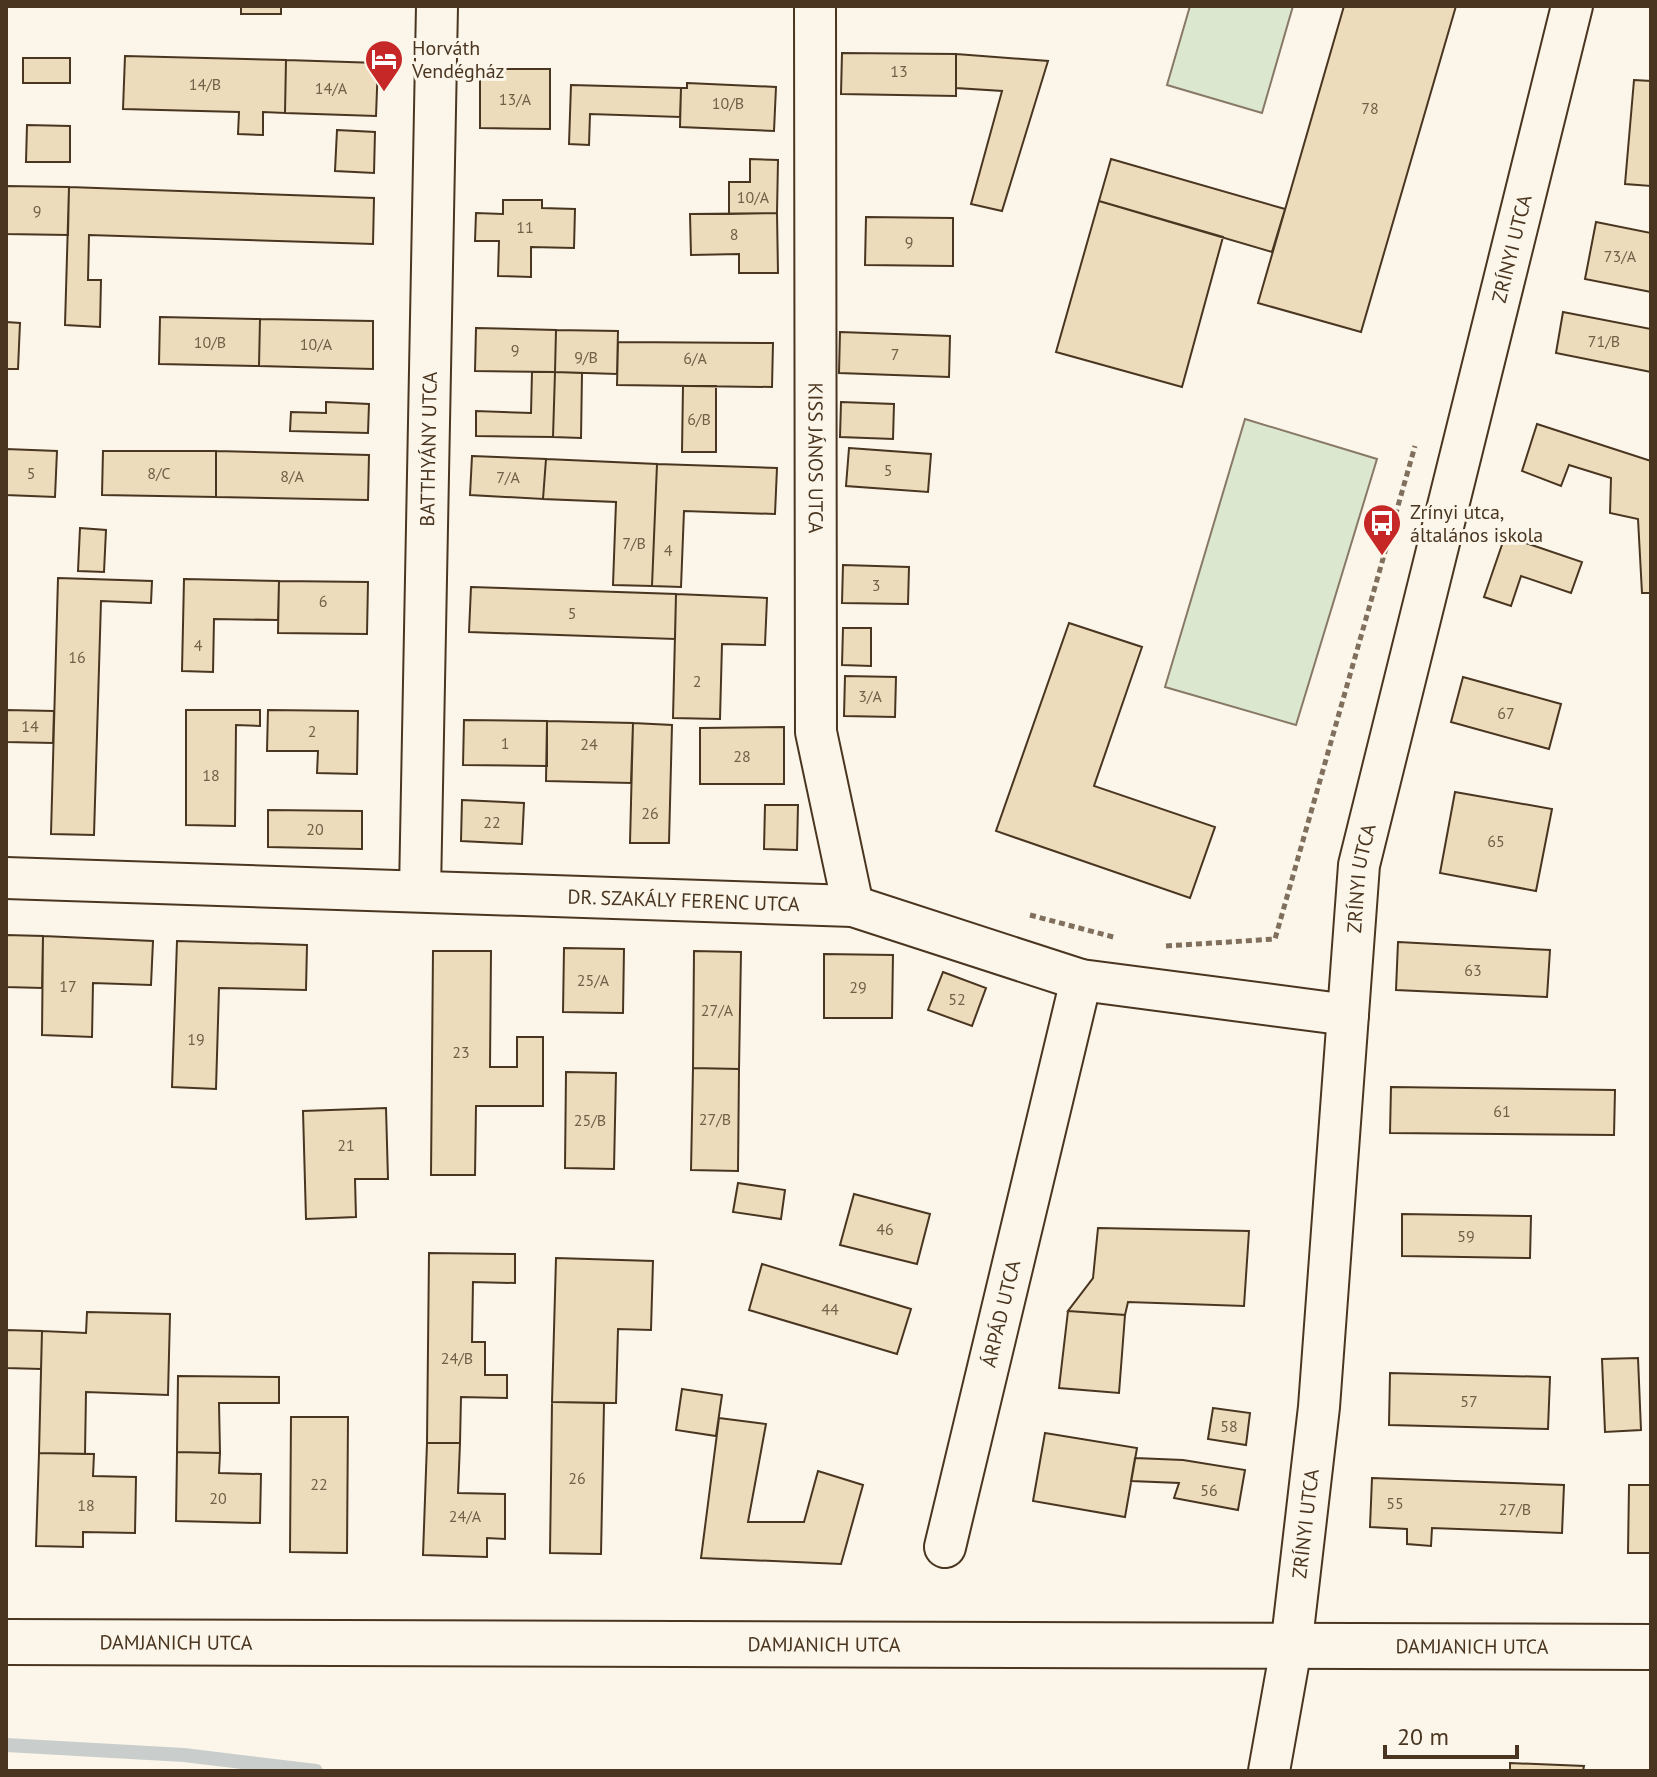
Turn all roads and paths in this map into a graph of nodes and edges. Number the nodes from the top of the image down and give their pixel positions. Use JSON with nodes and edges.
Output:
{"nodes":[{"id":1,"x":437,"y":6,"type":"edge"},
{"id":2,"x":815,"y":6,"type":"edge"},
{"id":3,"x":1572,"y":6,"type":"edge"},
{"id":4,"x":1417,"y":441,"type":"dead end"},
{"id":5,"x":6,"y":878,"type":"edge"},
{"id":6,"x":420,"y":891,"type":"junction"},
{"id":7,"x":853,"y":906,"type":"junction"},
{"id":8,"x":1026,"y":914,"type":"dead end"},
{"id":9,"x":1132,"y":943,"type":"dead end"},
{"id":10,"x":1163,"y":946,"type":"dead end"},
{"id":11,"x":1081,"y":980,"type":"junction"},
{"id":12,"x":1348,"y":1015,"type":"junction"},
{"id":13,"x":945,"y":1547,"type":"dead end"},
{"id":14,"x":6,"y":1642,"type":"edge"},
{"id":15,"x":1291,"y":1648,"type":"junction"},
{"id":16,"x":1648,"y":1648,"type":"edge"},
{"id":17,"x":1269,"y":1771,"type":"edge"}],
"edges":[{"from":1,"to":6,"type":"street","name":"BATTHYÁNY UTCA"},
{"from":2,"to":7,"type":"street","name":"KISS JÁNOS UTCA"},
{"from":3,"to":12,"type":"street","name":"ZRÍNYI UTCA"},
{"from":4,"to":10,"type":"path"},
{"from":5,"to":6,"type":"street","name":"DR. SZAKÁLY FERENC UTCA"},
{"from":6,"to":7,"type":"street","name":"DR. SZAKÁLY FERENC UTCA"},
{"from":7,"to":11,"type":"street","name":"DR. SZAKÁLY FERENC UTCA"},
{"from":8,"to":9,"type":"path"},
{"from":11,"to":12,"type":"street","name":"DR. SZAKÁLY FERENC UTCA"},
{"from":11,"to":13,"type":"street","name":"ÁRPÁD UTCA"},
{"from":12,"to":15,"type":"street","name":"ZRÍNYI UTCA"},
{"from":14,"to":15,"type":"street","name":"DAMJANICH UTCA"},
{"from":15,"to":16,"type":"street","name":"DAMJANICH UTCA"},
{"from":15,"to":17,"type":"street","name":"ZRÍNYI UTCA"}]}
